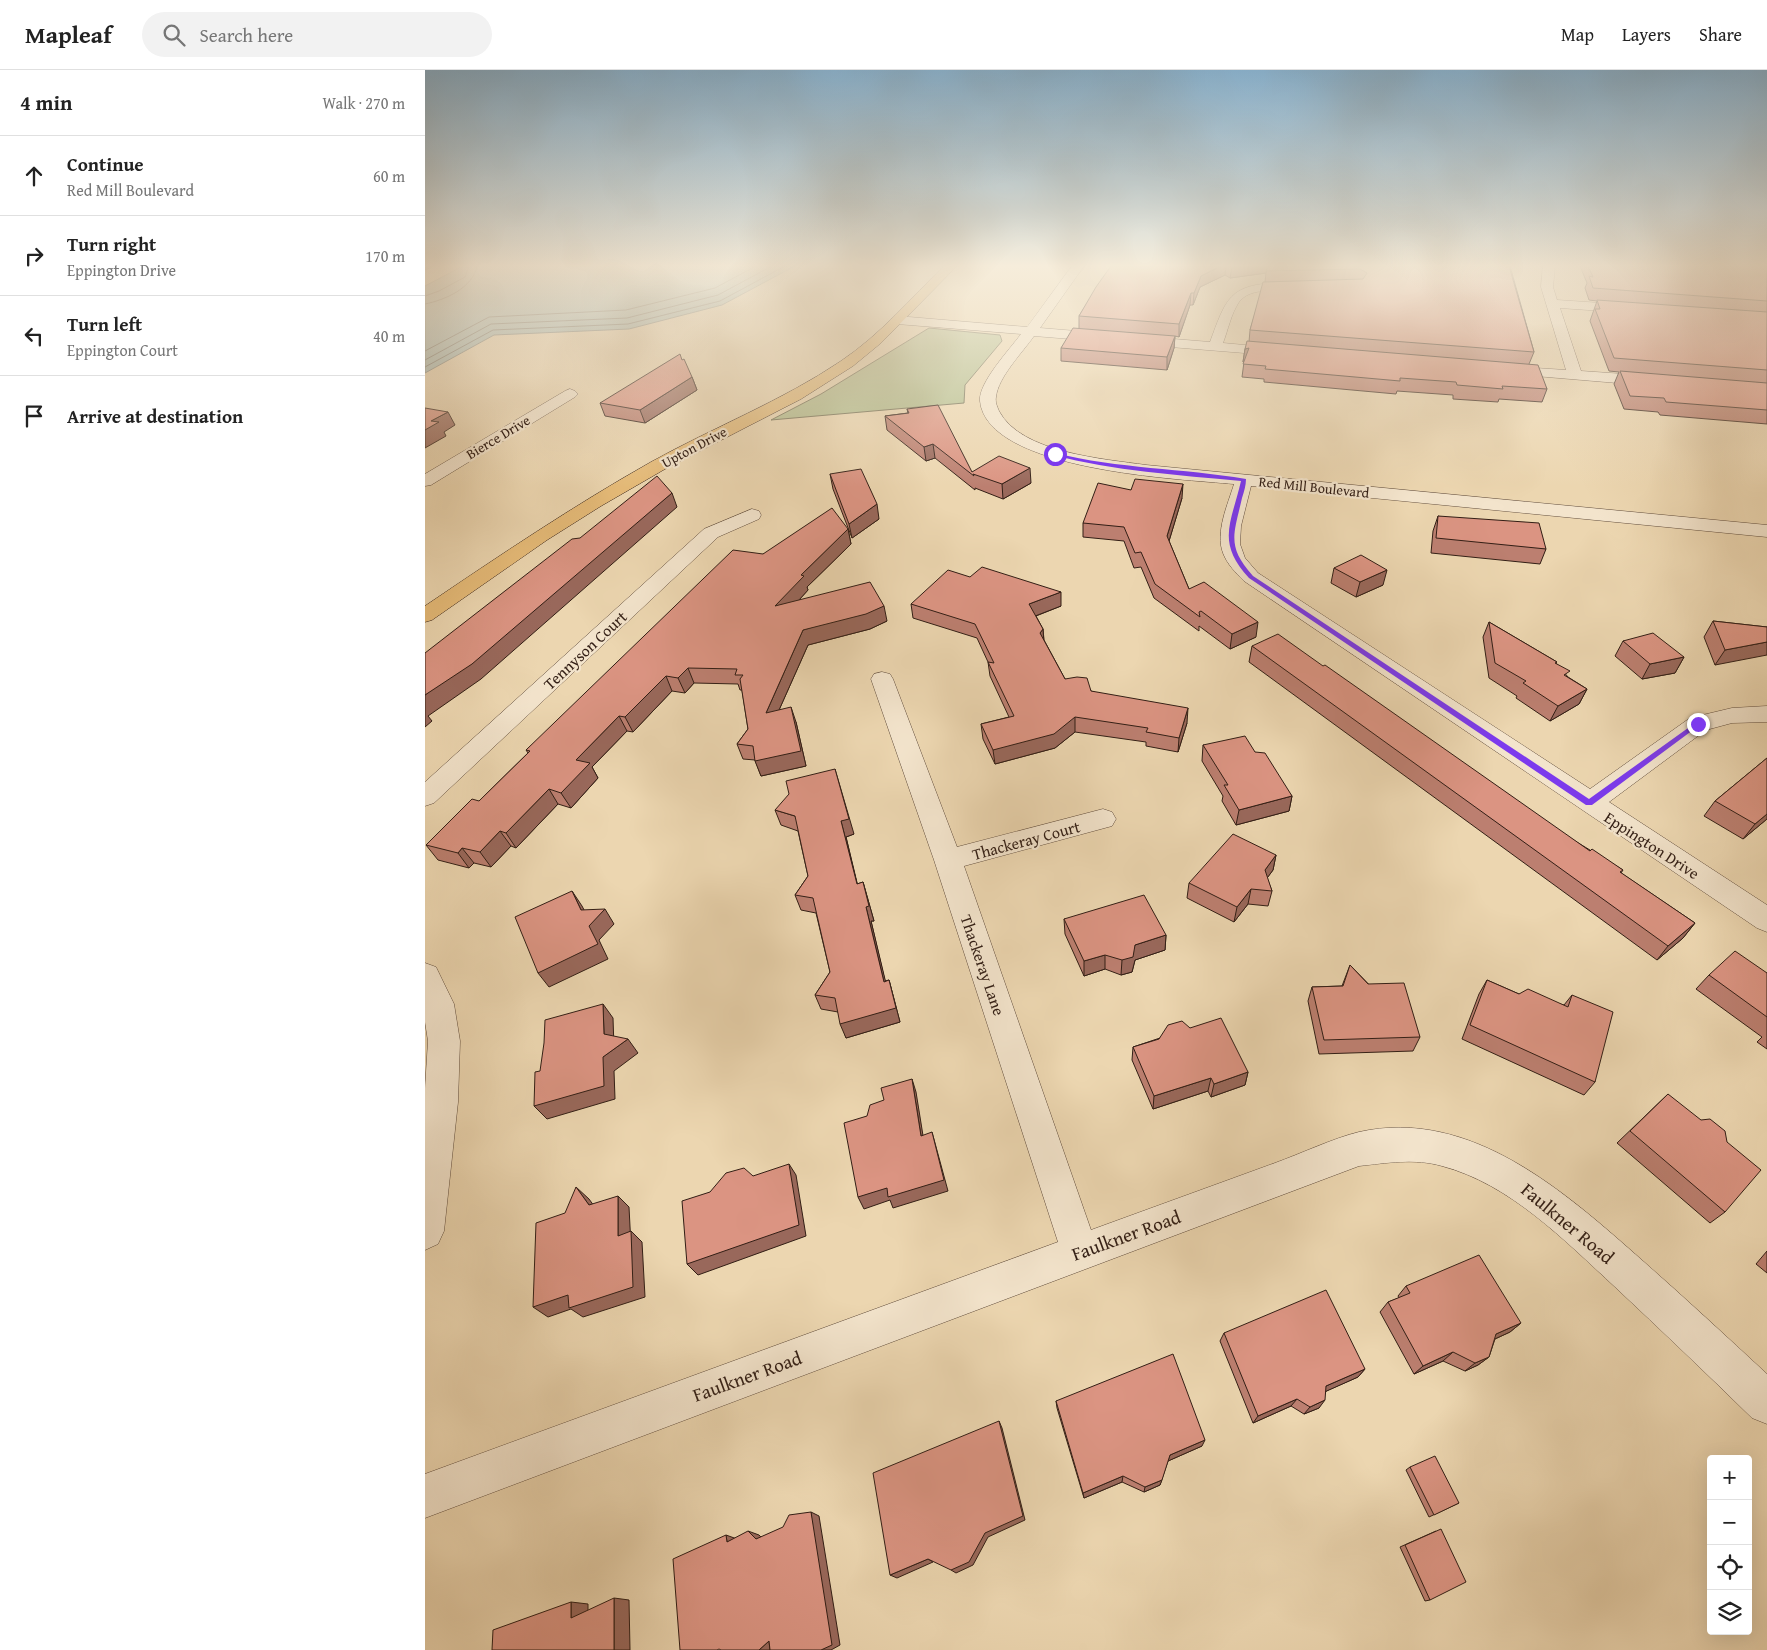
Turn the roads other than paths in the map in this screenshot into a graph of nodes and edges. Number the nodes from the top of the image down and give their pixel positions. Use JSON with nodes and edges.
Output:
{"nodes":[{"id":1,"x":876,"y":340,"type":"edge"},
{"id":2,"x":1023,"y":340,"type":"edge"},
{"id":3,"x":1137,"y":340,"type":"edge"},
{"id":4,"x":1218,"y":340,"type":"edge"},
{"id":5,"x":1563,"y":340,"type":"edge"},
{"id":6,"x":1215,"y":346,"type":"junction"},
{"id":7,"x":1293,"y":353,"type":"edge"},
{"id":8,"x":1488,"y":368,"type":"edge"},
{"id":9,"x":1575,"y":375,"type":"junction"},
{"id":10,"x":1671,"y":382,"type":"edge"},
{"id":11,"x":571,"y":394,"type":"dead end"},
{"id":12,"x":1244,"y":480,"type":"junction"},
{"id":13,"x":425,"y":481,"type":"edge"},
{"id":14,"x":752,"y":515,"type":"dead end"},
{"id":15,"x":1767,"y":532,"type":"edge"},
{"id":16,"x":425,"y":616,"type":"edge"},
{"id":17,"x":882,"y":679,"type":"dead end"},
{"id":18,"x":1767,"y":714,"type":"edge"},
{"id":19,"x":425,"y":797,"type":"edge"},
{"id":20,"x":1589,"y":803,"type":"junction"},
{"id":21,"x":1103,"y":819,"type":"dead end"},
{"id":22,"x":948,"y":860,"type":"junction"},
{"id":23,"x":1767,"y":920,"type":"edge"},
{"id":24,"x":425,"y":976,"type":"edge"},
{"id":25,"x":425,"y":1231,"type":"edge"},
{"id":26,"x":1079,"y":1252,"type":"junction"},
{"id":27,"x":1767,"y":1403,"type":"edge"},
{"id":28,"x":425,"y":1496,"type":"edge"}],
"edges":[{"from":1,"to":16,"type":"main road","name":"Upton Drive"},
{"from":2,"to":12,"type":"street","name":"Red Mill Boulevard"},
{"from":3,"to":6,"type":"street"},
{"from":4,"to":6,"type":"street"},
{"from":5,"to":9,"type":"street"},
{"from":6,"to":7,"type":"street"},
{"from":8,"to":9,"type":"street"},
{"from":9,"to":10,"type":"street"},
{"from":11,"to":13,"type":"street","name":"Bierce Drive"},
{"from":12,"to":15,"type":"street","name":"Red Mill Boulevard"},
{"from":12,"to":20,"type":"street","name":"Eppington Drive"},
{"from":14,"to":19,"type":"street","name":"Tennyson Court"},
{"from":17,"to":22,"type":"street","name":"Thackeray Lane"},
{"from":18,"to":20,"type":"street"},
{"from":20,"to":23,"type":"street","name":"Eppington Drive"},
{"from":21,"to":22,"type":"street","name":"Thackeray Court"},
{"from":22,"to":26,"type":"street","name":"Thackeray Lane"},
{"from":24,"to":25,"type":"street"},
{"from":26,"to":27,"type":"street","name":"Faulkner Road"},
{"from":26,"to":28,"type":"street","name":"Faulkner Road"}]}
